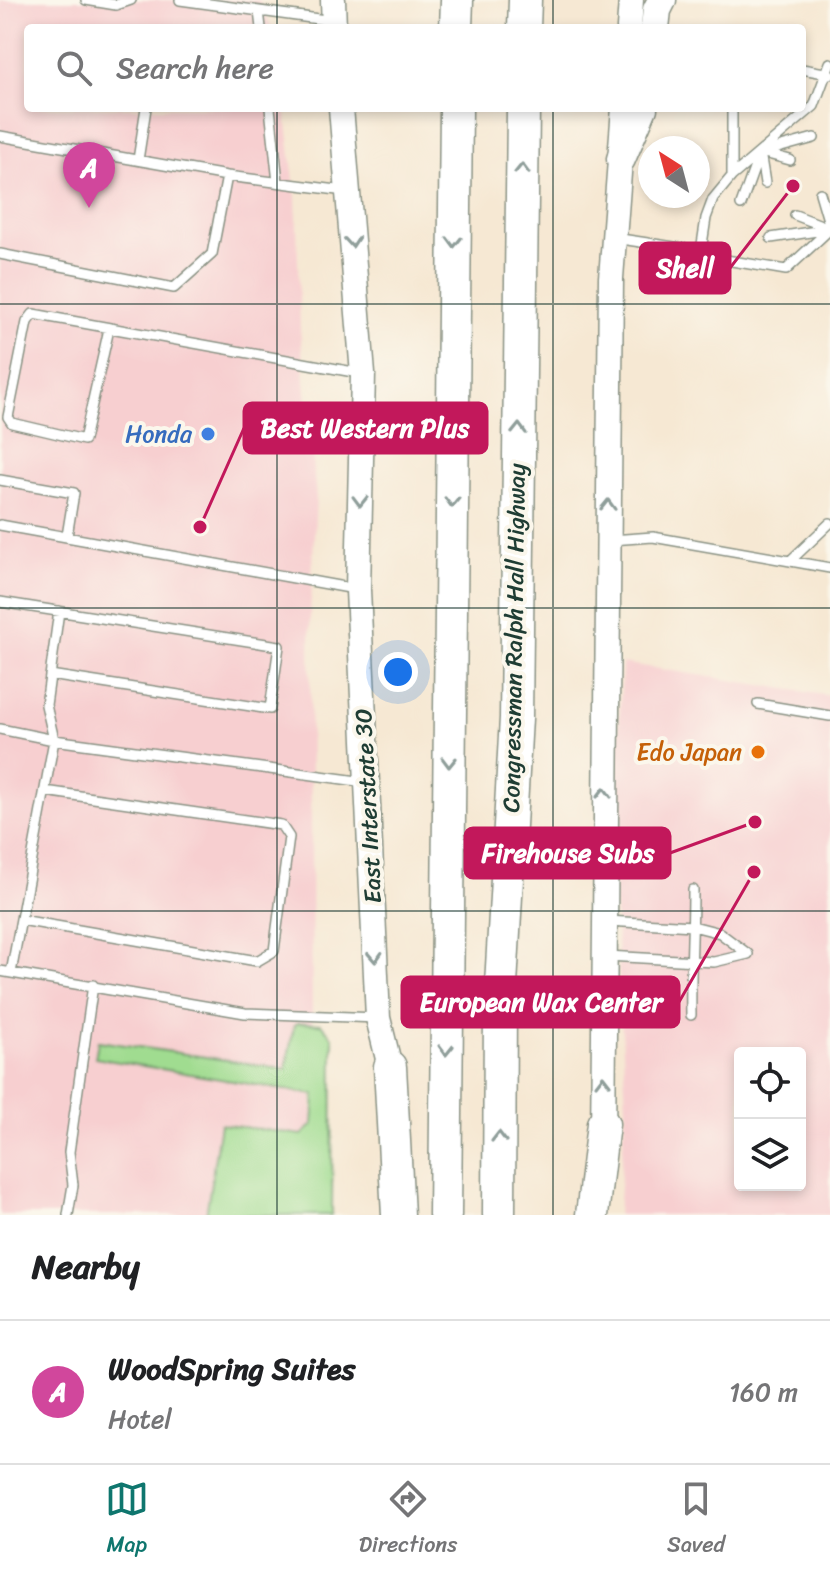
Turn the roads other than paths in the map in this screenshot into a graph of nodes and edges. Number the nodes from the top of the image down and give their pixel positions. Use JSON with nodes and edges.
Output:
{"nodes":[{"id":1,"x":86,"y":0,"type":"edge"},
{"id":2,"x":131,"y":0,"type":"edge"},
{"id":3,"x":180,"y":0,"type":"edge"},
{"id":4,"x":457,"y":0,"type":"edge"},
{"id":5,"x":525,"y":0,"type":"edge"},
{"id":6,"x":631,"y":0,"type":"edge"},
{"id":7,"x":662,"y":0,"type":"edge"},
{"id":8,"x":259,"y":11,"type":"junction"},
{"id":9,"x":334,"y":16,"type":"edge"},
{"id":10,"x":261,"y":24,"type":"edge"},
{"id":11,"x":456,"y":24,"type":"edge"},
{"id":12,"x":524,"y":24,"type":"edge"},
{"id":13,"x":629,"y":24,"type":"edge"},
{"id":14,"x":655,"y":24,"type":"edge"},
{"id":15,"x":806,"y":69,"type":"edge"},
{"id":16,"x":829,"y":72,"type":"edge"},
{"id":17,"x":145,"y":112,"type":"edge"},
{"id":18,"x":270,"y":112,"type":"edge"},
{"id":19,"x":341,"y":112,"type":"edge"},
{"id":20,"x":456,"y":112,"type":"edge"},
{"id":21,"x":523,"y":112,"type":"edge"},
{"id":22,"x":624,"y":112,"type":"edge"},
{"id":23,"x":641,"y":112,"type":"edge"},
{"id":24,"x":732,"y":112,"type":"edge"},
{"id":25,"x":0,"y":136,"type":"edge"},
{"id":26,"x":814,"y":138,"type":"dead end"},
{"id":27,"x":760,"y":152,"type":"junction"},
{"id":28,"x":621,"y":159,"type":"junction"},
{"id":29,"x":138,"y":160,"type":"junction"},
{"id":30,"x":790,"y":160,"type":"dead end"},
{"id":31,"x":227,"y":176,"type":"junction"},
{"id":32,"x":732,"y":176,"type":"junction"},
{"id":33,"x":278,"y":182,"type":"junction"},
{"id":34,"x":765,"y":183,"type":"dead end"},
{"id":35,"x":348,"y":191,"type":"junction"},
{"id":36,"x":820,"y":193,"type":"dead end"},
{"id":37,"x":741,"y":205,"type":"dead end"},
{"id":38,"x":795,"y":215,"type":"dead end"},
{"id":39,"x":830,"y":228,"type":"edge"},
{"id":40,"x":614,"y":238,"type":"junction"},
{"id":41,"x":771,"y":238,"type":"dead end"},
{"id":42,"x":701,"y":251,"type":"junction"},
{"id":43,"x":0,"y":254,"type":"edge"},
{"id":44,"x":109,"y":329,"type":"junction"},
{"id":45,"x":363,"y":374,"type":"junction"},
{"id":46,"x":0,"y":480,"type":"edge"},
{"id":47,"x":830,"y":523,"type":"edge"},
{"id":48,"x":0,"y":525,"type":"edge"},
{"id":49,"x":67,"y":536,"type":"junction"},
{"id":50,"x":607,"y":541,"type":"junction"},
{"id":51,"x":790,"y":561,"type":"junction"},
{"id":52,"x":830,"y":568,"type":"edge"},
{"id":53,"x":358,"y":590,"type":"junction"},
{"id":54,"x":0,"y":602,"type":"edge"},
{"id":55,"x":59,"y":611,"type":"junction"},
{"id":56,"x":50,"y":675,"type":"junction"},
{"id":57,"x":758,"y":704,"type":"dead end"},
{"id":58,"x":830,"y":716,"type":"edge"},
{"id":59,"x":0,"y":729,"type":"edge"},
{"id":60,"x":54,"y":740,"type":"junction"},
{"id":61,"x":367,"y":782,"type":"junction"},
{"id":62,"x":45,"y":791,"type":"junction"},
{"id":63,"x":693,"y":890,"type":"dead end"},
{"id":64,"x":21,"y":920,"type":"junction"},
{"id":65,"x":603,"y":921,"type":"junction"},
{"id":66,"x":693,"y":926,"type":"junction"},
{"id":67,"x":603,"y":955,"type":"junction"},
{"id":68,"x":689,"y":961,"type":"junction"},
{"id":69,"x":0,"y":971,"type":"edge"},
{"id":70,"x":11,"y":973,"type":"junction"},
{"id":71,"x":93,"y":985,"type":"junction"},
{"id":72,"x":691,"y":1015,"type":"dead end"},
{"id":73,"x":378,"y":1018,"type":"junction"},
{"id":74,"x":390,"y":1067,"type":"junction"},
{"id":75,"x":603,"y":1124,"type":"junction"},
{"id":76,"x":68,"y":1215,"type":"edge"},
{"id":77,"x":385,"y":1215,"type":"edge"},
{"id":78,"x":398,"y":1215,"type":"edge"},
{"id":79,"x":445,"y":1215,"type":"edge"},
{"id":80,"x":499,"y":1215,"type":"edge"},
{"id":81,"x":592,"y":1215,"type":"edge"},
{"id":82,"x":602,"y":1215,"type":"edge"}],
"edges":[{"from":1,"to":2,"type":"lane"},
{"from":3,"to":8,"type":"lane"},
{"from":4,"to":11,"type":"highway"},
{"from":5,"to":12,"type":"highway"},
{"from":6,"to":13,"type":"main road"},
{"from":7,"to":14,"type":"main road"},
{"from":8,"to":9,"type":"lane"},
{"from":8,"to":10,"type":"lane"},
{"from":15,"to":16,"type":"lane"},
{"from":16,"to":27,"type":"lane"},
{"from":17,"to":29,"type":"lane"},
{"from":18,"to":33,"type":"lane"},
{"from":19,"to":35,"type":"main road","name":"East Interstate 30"},
{"from":20,"to":79,"type":"highway","one_way":true},
{"from":80,"to":21,"type":"highway","name":"Congressman Ralph Hall Highway","one_way":true},
{"from":22,"to":28,"type":"main road"},
{"from":23,"to":28,"type":"main road"},
{"from":24,"to":32,"type":"lane"},
{"from":25,"to":29,"type":"lane"},
{"from":26,"to":27,"type":"lane"},
{"from":27,"to":30,"type":"lane"},
{"from":27,"to":32,"type":"lane"},
{"from":27,"to":34,"type":"lane"},
{"from":27,"to":37,"type":"lane"},
{"from":28,"to":40,"type":"main road"},
{"from":29,"to":31,"type":"lane"},
{"from":31,"to":33,"type":"lane"},
{"from":31,"to":43,"type":"lane"},
{"from":32,"to":42,"type":"lane"},
{"from":33,"to":35,"type":"lane"},
{"from":35,"to":45,"type":"main road","name":"East Interstate 30","one_way":true},
{"from":36,"to":39,"type":"lane"},
{"from":38,"to":39,"type":"lane"},
{"from":39,"to":41,"type":"lane"},
{"from":39,"to":42,"type":"lane"},
{"from":40,"to":42,"type":"lane"},
{"from":50,"to":40,"type":"main road","one_way":true},
{"from":44,"to":44,"type":"lane"},
{"from":44,"to":45,"type":"lane"},
{"from":45,"to":53,"type":"main road","name":"East Interstate 30","one_way":true},
{"from":46,"to":49,"type":"lane"},
{"from":47,"to":51,"type":"lane"},
{"from":48,"to":49,"type":"lane"},
{"from":49,"to":53,"type":"lane"},
{"from":50,"to":51,"type":"lane"},
{"from":65,"to":50,"type":"main road","one_way":true},
{"from":51,"to":52,"type":"lane"},
{"from":53,"to":61,"type":"main road","name":"East Interstate 30"},
{"from":54,"to":55,"type":"lane"},
{"from":55,"to":56,"type":"lane"},
{"from":55,"to":56,"type":"lane"},
{"from":56,"to":60,"type":"lane"},
{"from":57,"to":58,"type":"lane"},
{"from":59,"to":60,"type":"lane"},
{"from":60,"to":61,"type":"lane"},
{"from":60,"to":62,"type":"lane"},
{"from":61,"to":73,"type":"main road","name":"East Interstate 30","one_way":true},
{"from":62,"to":64,"type":"lane"},
{"from":62,"to":64,"type":"lane"},
{"from":63,"to":66,"type":"lane"},
{"from":64,"to":70,"type":"lane"},
{"from":65,"to":66,"type":"lane"},
{"from":65,"to":67,"type":"main road"},
{"from":66,"to":68,"type":"lane"},
{"from":66,"to":68,"type":"lane"},
{"from":67,"to":68,"type":"lane"},
{"from":75,"to":67,"type":"main road","one_way":true},
{"from":68,"to":72,"type":"lane"},
{"from":69,"to":70,"type":"lane"},
{"from":70,"to":71,"type":"lane"},
{"from":71,"to":73,"type":"lane"},
{"from":71,"to":76,"type":"lane"},
{"from":73,"to":74,"type":"main road","name":"East Interstate 30"},
{"from":74,"to":77,"type":"main road","name":"East Interstate 30"},
{"from":74,"to":78,"type":"highway"},
{"from":75,"to":81,"type":"highway"},
{"from":75,"to":82,"type":"main road"}]}
